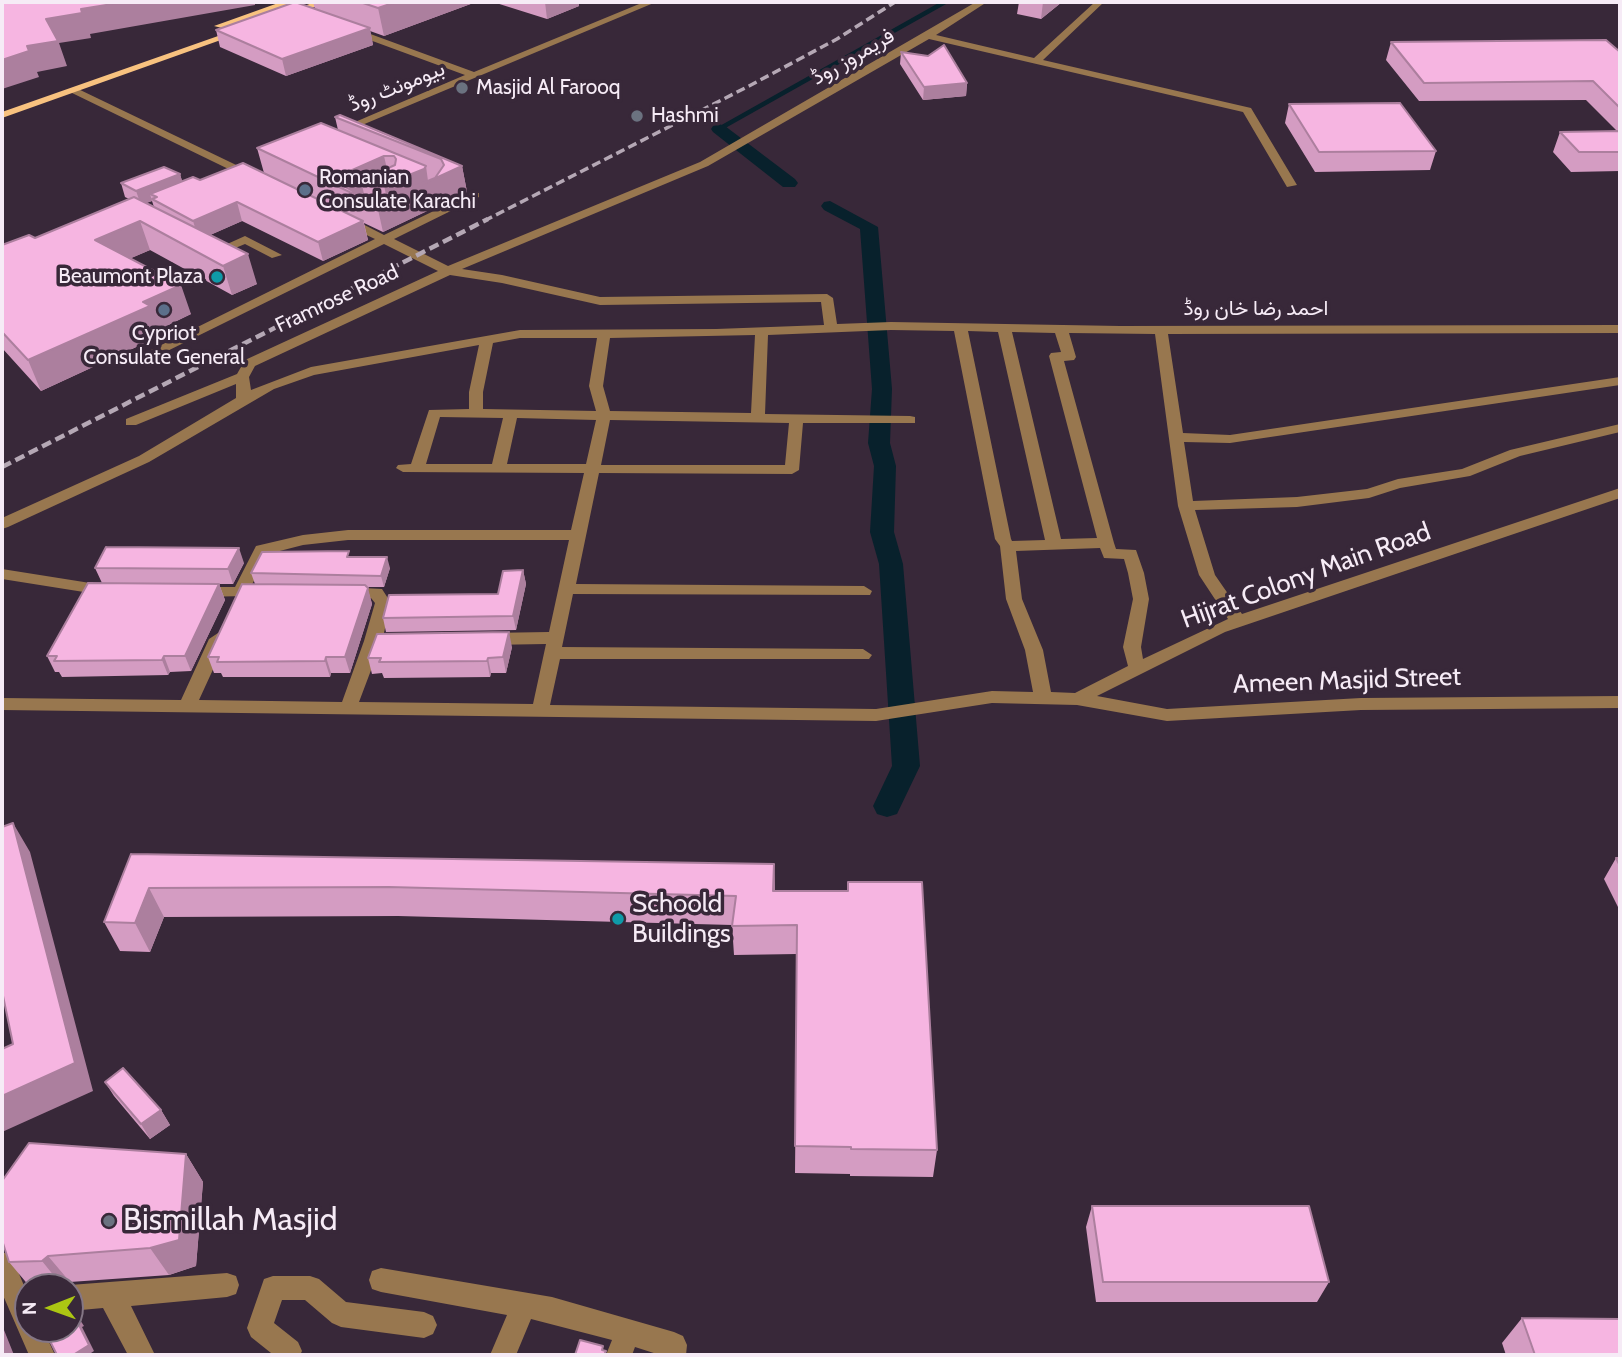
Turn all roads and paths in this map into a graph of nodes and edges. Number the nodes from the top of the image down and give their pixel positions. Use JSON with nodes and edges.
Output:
{"nodes":[{"id":1,"x":286,"y":2,"type":"edge"},
{"id":2,"x":323,"y":2,"type":"edge"},
{"id":3,"x":651,"y":2,"type":"edge"},
{"id":4,"x":982,"y":2,"type":"edge"},
{"id":5,"x":1100,"y":2,"type":"edge"},
{"id":6,"x":297,"y":11,"type":"junction"},
{"id":7,"x":310,"y":15,"type":"edge"},
{"id":8,"x":336,"y":25,"type":"edge"},
{"id":9,"x":212,"y":28,"type":"dead end"},
{"id":10,"x":928,"y":36,"type":"junction"},
{"id":11,"x":145,"y":52,"type":"dead end"},
{"id":12,"x":1036,"y":61,"type":"junction"},
{"id":13,"x":476,"y":76,"type":"junction"},
{"id":14,"x":74,"y":90,"type":"junction"},
{"id":15,"x":2,"y":103,"type":"edge"},
{"id":16,"x":2,"y":115,"type":"edge"},
{"id":17,"x":323,"y":138,"type":"edge"},
{"id":18,"x":728,"y":152,"type":"joint"},
{"id":19,"x":247,"y":169,"type":"junction"},
{"id":20,"x":225,"y":178,"type":"edge"},
{"id":21,"x":265,"y":182,"type":"edge"},
{"id":22,"x":1291,"y":185,"type":"dead end"},
{"id":23,"x":475,"y":195,"type":"dead end"},
{"id":24,"x":335,"y":216,"type":"edge"},
{"id":25,"x":382,"y":238,"type":"junction"},
{"id":26,"x":202,"y":249,"type":"edge"},
{"id":27,"x":276,"y":255,"type":"dead end"},
{"id":28,"x":448,"y":271,"type":"junction"},
{"id":29,"x":960,"y":327,"type":"junction"},
{"id":30,"x":1003,"y":328,"type":"junction"},
{"id":31,"x":831,"y":329,"type":"junction"},
{"id":32,"x":1061,"y":329,"type":"junction"},
{"id":33,"x":1620,"y":329,"type":"edge"},
{"id":34,"x":1161,"y":330,"type":"junction"},
{"id":35,"x":762,"y":331,"type":"junction"},
{"id":36,"x":604,"y":334,"type":"junction"},
{"id":37,"x":487,"y":339,"type":"junction"},
{"id":38,"x":136,"y":361,"type":"dead end"},
{"id":39,"x":242,"y":377,"type":"junction"},
{"id":40,"x":1620,"y":381,"type":"edge"},
{"id":41,"x":243,"y":400,"type":"junction"},
{"id":42,"x":476,"y":413,"type":"junction"},
{"id":43,"x":511,"y":414,"type":"junction"},
{"id":44,"x":604,"y":415,"type":"junction"},
{"id":45,"x":758,"y":418,"type":"junction"},
{"id":46,"x":796,"y":419,"type":"junction"},
{"id":47,"x":911,"y":420,"type":"dead end"},
{"id":48,"x":131,"y":422,"type":"dead end"},
{"id":49,"x":1620,"y":428,"type":"edge"},
{"id":50,"x":1175,"y":437,"type":"junction"},
{"id":51,"x":593,"y":467,"type":"junction"},
{"id":52,"x":499,"y":468,"type":"junction"},
{"id":53,"x":1620,"y":493,"type":"edge"},
{"id":54,"x":1186,"y":506,"type":"junction"},
{"id":55,"x":2,"y":524,"type":"edge"},
{"id":56,"x":578,"y":535,"type":"junction"},
{"id":57,"x":1106,"y":543,"type":"junction"},
{"id":58,"x":1054,"y":545,"type":"junction"},
{"id":59,"x":1008,"y":547,"type":"junction"},
{"id":60,"x":2,"y":574,"type":"edge"},
{"id":61,"x":566,"y":589,"type":"junction"},
{"id":62,"x":122,"y":591,"type":"edge"},
{"id":63,"x":864,"y":591,"type":"dead end"},
{"id":64,"x":188,"y":592,"type":"edge"},
{"id":65,"x":240,"y":592,"type":"junction"},
{"id":66,"x":265,"y":592,"type":"edge"},
{"id":67,"x":327,"y":592,"type":"edge"},
{"id":68,"x":1238,"y":621,"type":"junction"},
{"id":69,"x":470,"y":639,"type":"edge"},
{"id":70,"x":553,"y":645,"type":"junction"},
{"id":71,"x":863,"y":655,"type":"dead end"},
{"id":72,"x":1137,"y":668,"type":"junction"},
{"id":73,"x":1043,"y":698,"type":"junction"},
{"id":74,"x":1077,"y":699,"type":"junction"},
{"id":75,"x":1620,"y":702,"type":"edge"},
{"id":76,"x":2,"y":704,"type":"edge"},
{"id":77,"x":187,"y":707,"type":"junction"},
{"id":78,"x":348,"y":709,"type":"junction"},
{"id":79,"x":540,"y":711,"type":"junction"},
{"id":80,"x":2,"y":1264,"type":"edge"},
{"id":81,"x":381,"y":1280,"type":"dead end"},
{"id":82,"x":227,"y":1285,"type":"dead end"},
{"id":83,"x":14,"y":1287,"type":"edge"},
{"id":84,"x":108,"y":1295,"type":"junction"},
{"id":85,"x":84,"y":1297,"type":"edge"},
{"id":86,"x":524,"y":1306,"type":"junction"},
{"id":87,"x":424,"y":1325,"type":"dead end"},
{"id":88,"x":624,"y":1344,"type":"edge"},
{"id":89,"x":142,"y":1355,"type":"edge"},
{"id":90,"x":283,"y":1355,"type":"edge"},
{"id":91,"x":503,"y":1355,"type":"edge"},
{"id":92,"x":673,"y":1355,"type":"edge"}],
"edges":[{"from":1,"to":6,"type":"street"},
{"from":1,"to":9,"type":"main road"},
{"from":2,"to":6,"type":"main road"},
{"from":3,"to":13,"type":"street","name":"بیومونٹ روڈ"},
{"from":4,"to":10,"type":"street","name":"فریمروز روڈ"},
{"from":5,"to":12,"type":"street"},
{"from":6,"to":7,"type":"street"},
{"from":6,"to":14,"type":"main road"},
{"from":8,"to":13,"type":"street"},
{"from":10,"to":12,"type":"street"},
{"from":10,"to":18,"type":"street","name":"فریمروز روڈ"},
{"from":11,"to":15,"type":"main road"},
{"from":12,"to":22,"type":"street"},
{"from":13,"to":17,"type":"street","name":"بیومونٹ روڈ"},
{"from":14,"to":16,"type":"main road"},
{"from":14,"to":19,"type":"street"},
{"from":18,"to":28,"type":"street","name":"Framrose Road"},
{"from":19,"to":20,"type":"street"},
{"from":19,"to":21,"type":"street"},
{"from":23,"to":25,"type":"street"},
{"from":24,"to":25,"type":"street"},
{"from":25,"to":28,"type":"street"},
{"from":25,"to":38,"type":"street"},
{"from":26,"to":27,"type":"street"},
{"from":28,"to":31,"type":"street"},
{"from":28,"to":39,"type":"street","name":"Framrose Road"},
{"from":29,"to":30,"type":"street","name":"احمد رضا خان روڈ"},
{"from":29,"to":31,"type":"street","name":"احمد رضا خان روڈ"},
{"from":29,"to":59,"type":"street"},
{"from":30,"to":32,"type":"street","name":"احمد رضا خان روڈ"},
{"from":30,"to":58,"type":"street"},
{"from":31,"to":35,"type":"street","name":"احمد رضا خان روڈ"},
{"from":32,"to":34,"type":"street","name":"احمد رضا خان روڈ"},
{"from":32,"to":57,"type":"street"},
{"from":33,"to":34,"type":"street","name":"احمد رضا خان روڈ"},
{"from":34,"to":50,"type":"street"},
{"from":35,"to":36,"type":"street","name":"احمد رضا خان روڈ"},
{"from":35,"to":45,"type":"street"},
{"from":36,"to":37,"type":"street","name":"احمد رضا خان روڈ"},
{"from":36,"to":44,"type":"street"},
{"from":37,"to":41,"type":"street","name":"احمد رضا خان روڈ"},
{"from":37,"to":42,"type":"street"},
{"from":39,"to":41,"type":"street"},
{"from":39,"to":48,"type":"street","name":"Framrose Road"},
{"from":40,"to":50,"type":"street"},
{"from":41,"to":55,"type":"street"},
{"from":42,"to":43,"type":"street"},
{"from":42,"to":52,"type":"street"},
{"from":43,"to":44,"type":"street"},
{"from":43,"to":52,"type":"street"},
{"from":44,"to":45,"type":"street"},
{"from":44,"to":51,"type":"street"},
{"from":45,"to":46,"type":"street"},
{"from":46,"to":47,"type":"street"},
{"from":46,"to":51,"type":"street"},
{"from":49,"to":54,"type":"street"},
{"from":50,"to":54,"type":"street"},
{"from":51,"to":52,"type":"street"},
{"from":51,"to":56,"type":"street"},
{"from":53,"to":68,"type":"street","name":"Hijrat Colony Main Road"},
{"from":54,"to":68,"type":"street"},
{"from":56,"to":61,"type":"street"},
{"from":56,"to":65,"type":"street"},
{"from":57,"to":58,"type":"street"},
{"from":57,"to":72,"type":"street"},
{"from":58,"to":59,"type":"street"},
{"from":59,"to":73,"type":"street"},
{"from":60,"to":62,"type":"street"},
{"from":61,"to":63,"type":"street"},
{"from":61,"to":70,"type":"street"},
{"from":64,"to":65,"type":"street"},
{"from":65,"to":66,"type":"street"},
{"from":65,"to":77,"type":"street"},
{"from":67,"to":78,"type":"street"},
{"from":68,"to":72,"type":"street","name":"Hijrat Colony Main Road"},
{"from":69,"to":70,"type":"street"},
{"from":70,"to":71,"type":"street"},
{"from":70,"to":79,"type":"street"},
{"from":72,"to":74,"type":"street","name":"Hijrat Colony Main Road"},
{"from":73,"to":74,"type":"street","name":"Hijrat Colony Main Road"},
{"from":73,"to":79,"type":"street","name":"Hijrat Colony Main Road"},
{"from":74,"to":75,"type":"street","name":"Ameen Masjid Street"},
{"from":76,"to":77,"type":"street","name":"Hijrat Colony Main Road"},
{"from":77,"to":78,"type":"street","name":"Hijrat Colony Main Road"},
{"from":78,"to":79,"type":"street","name":"Hijrat Colony Main Road"},
{"from":80,"to":83,"type":"street"},
{"from":81,"to":86,"type":"street"},
{"from":82,"to":84,"type":"street"},
{"from":84,"to":85,"type":"street"},
{"from":84,"to":89,"type":"street"},
{"from":86,"to":88,"type":"street"},
{"from":86,"to":91,"type":"street"},
{"from":87,"to":90,"type":"street"},
{"from":88,"to":92,"type":"street"}]}
